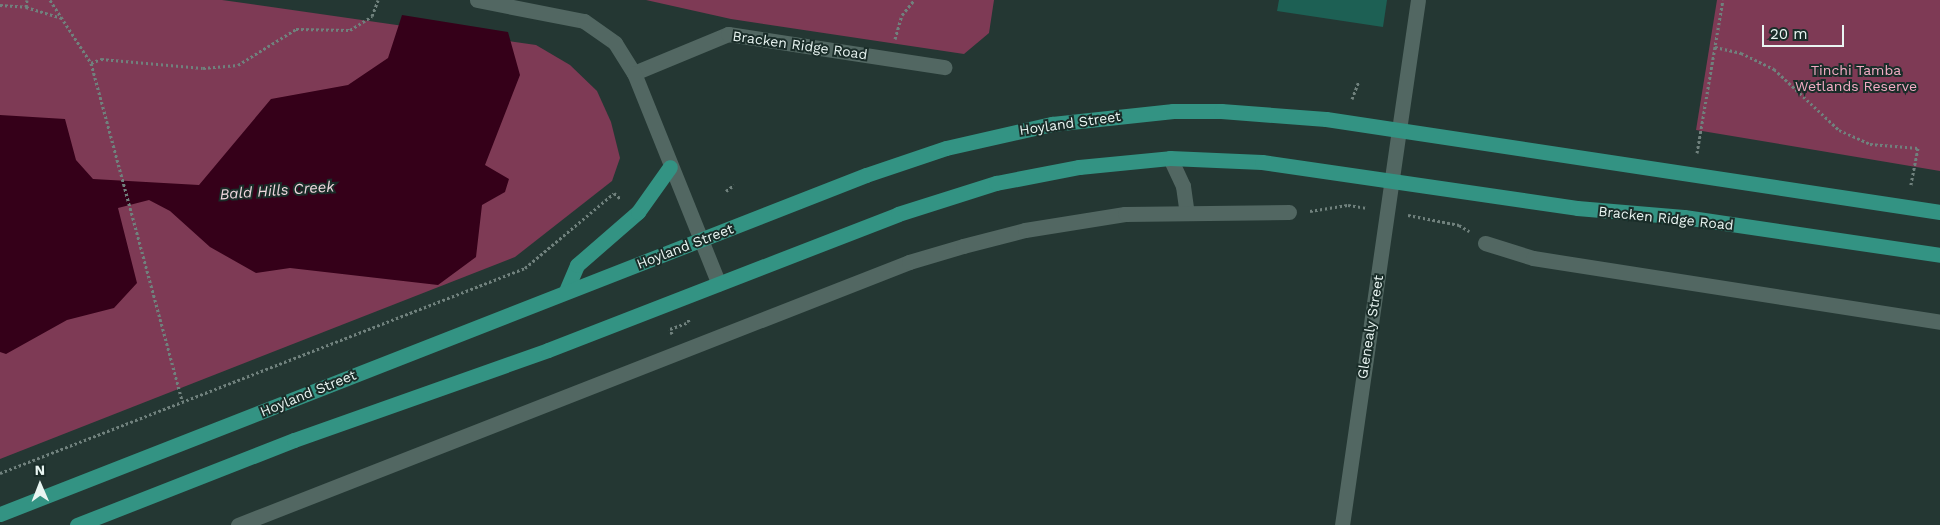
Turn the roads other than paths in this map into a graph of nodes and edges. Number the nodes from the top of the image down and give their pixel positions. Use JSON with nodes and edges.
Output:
{"nodes":[{"id":1,"x":477,"y":0,"type":"edge"},
{"id":2,"x":1418,"y":0,"type":"edge"},
{"id":3,"x":944,"y":67,"type":"dead end"},
{"id":4,"x":634,"y":73,"type":"junction"},
{"id":5,"x":1399,"y":130,"type":"junction"},
{"id":6,"x":1170,"y":158,"type":"junction"},
{"id":7,"x":670,"y":167,"type":"junction"},
{"id":8,"x":1392,"y":180,"type":"junction"},
{"id":9,"x":1289,"y":212,"type":"dead end"},
{"id":10,"x":1940,"y":212,"type":"edge"},
{"id":11,"x":1187,"y":213,"type":"junction"},
{"id":12,"x":700,"y":240,"type":"junction"},
{"id":13,"x":1485,"y":243,"type":"dead end"},
{"id":14,"x":1940,"y":255,"type":"edge"},
{"id":15,"x":719,"y":284,"type":"junction"},
{"id":16,"x":566,"y":291,"type":"junction"},
{"id":17,"x":1940,"y":322,"type":"edge"},
{"id":18,"x":0,"y":514,"type":"edge"},
{"id":19,"x":77,"y":525,"type":"edge"},
{"id":20,"x":238,"y":525,"type":"edge"},
{"id":21,"x":1342,"y":525,"type":"edge"}],
"edges":[{"from":1,"to":4,"type":"street"},
{"from":2,"to":5,"type":"street","name":"Glenealy Street"},
{"from":3,"to":4,"type":"street","name":"Bracken Ridge Road"},
{"from":4,"to":7,"type":"street"},
{"from":5,"to":8,"type":"street","name":"Glenealy Street"},
{"from":5,"to":10,"type":"main road"},
{"from":5,"to":12,"type":"main road","name":"Hoyland Street"},
{"from":6,"to":8,"type":"main road"},
{"from":6,"to":11,"type":"street"},
{"from":6,"to":15,"type":"main road"},
{"from":7,"to":12,"type":"street"},
{"from":7,"to":16,"type":"main road"},
{"from":8,"to":14,"type":"main road","name":"Bracken Ridge Road"},
{"from":8,"to":21,"type":"street","name":"Glenealy Street"},
{"from":9,"to":11,"type":"street"},
{"from":11,"to":20,"type":"street"},
{"from":12,"to":15,"type":"street"},
{"from":12,"to":16,"type":"main road","name":"Hoyland Street"},
{"from":13,"to":17,"type":"street"},
{"from":15,"to":19,"type":"main road"},
{"from":16,"to":18,"type":"main road","name":"Hoyland Street"}]}
